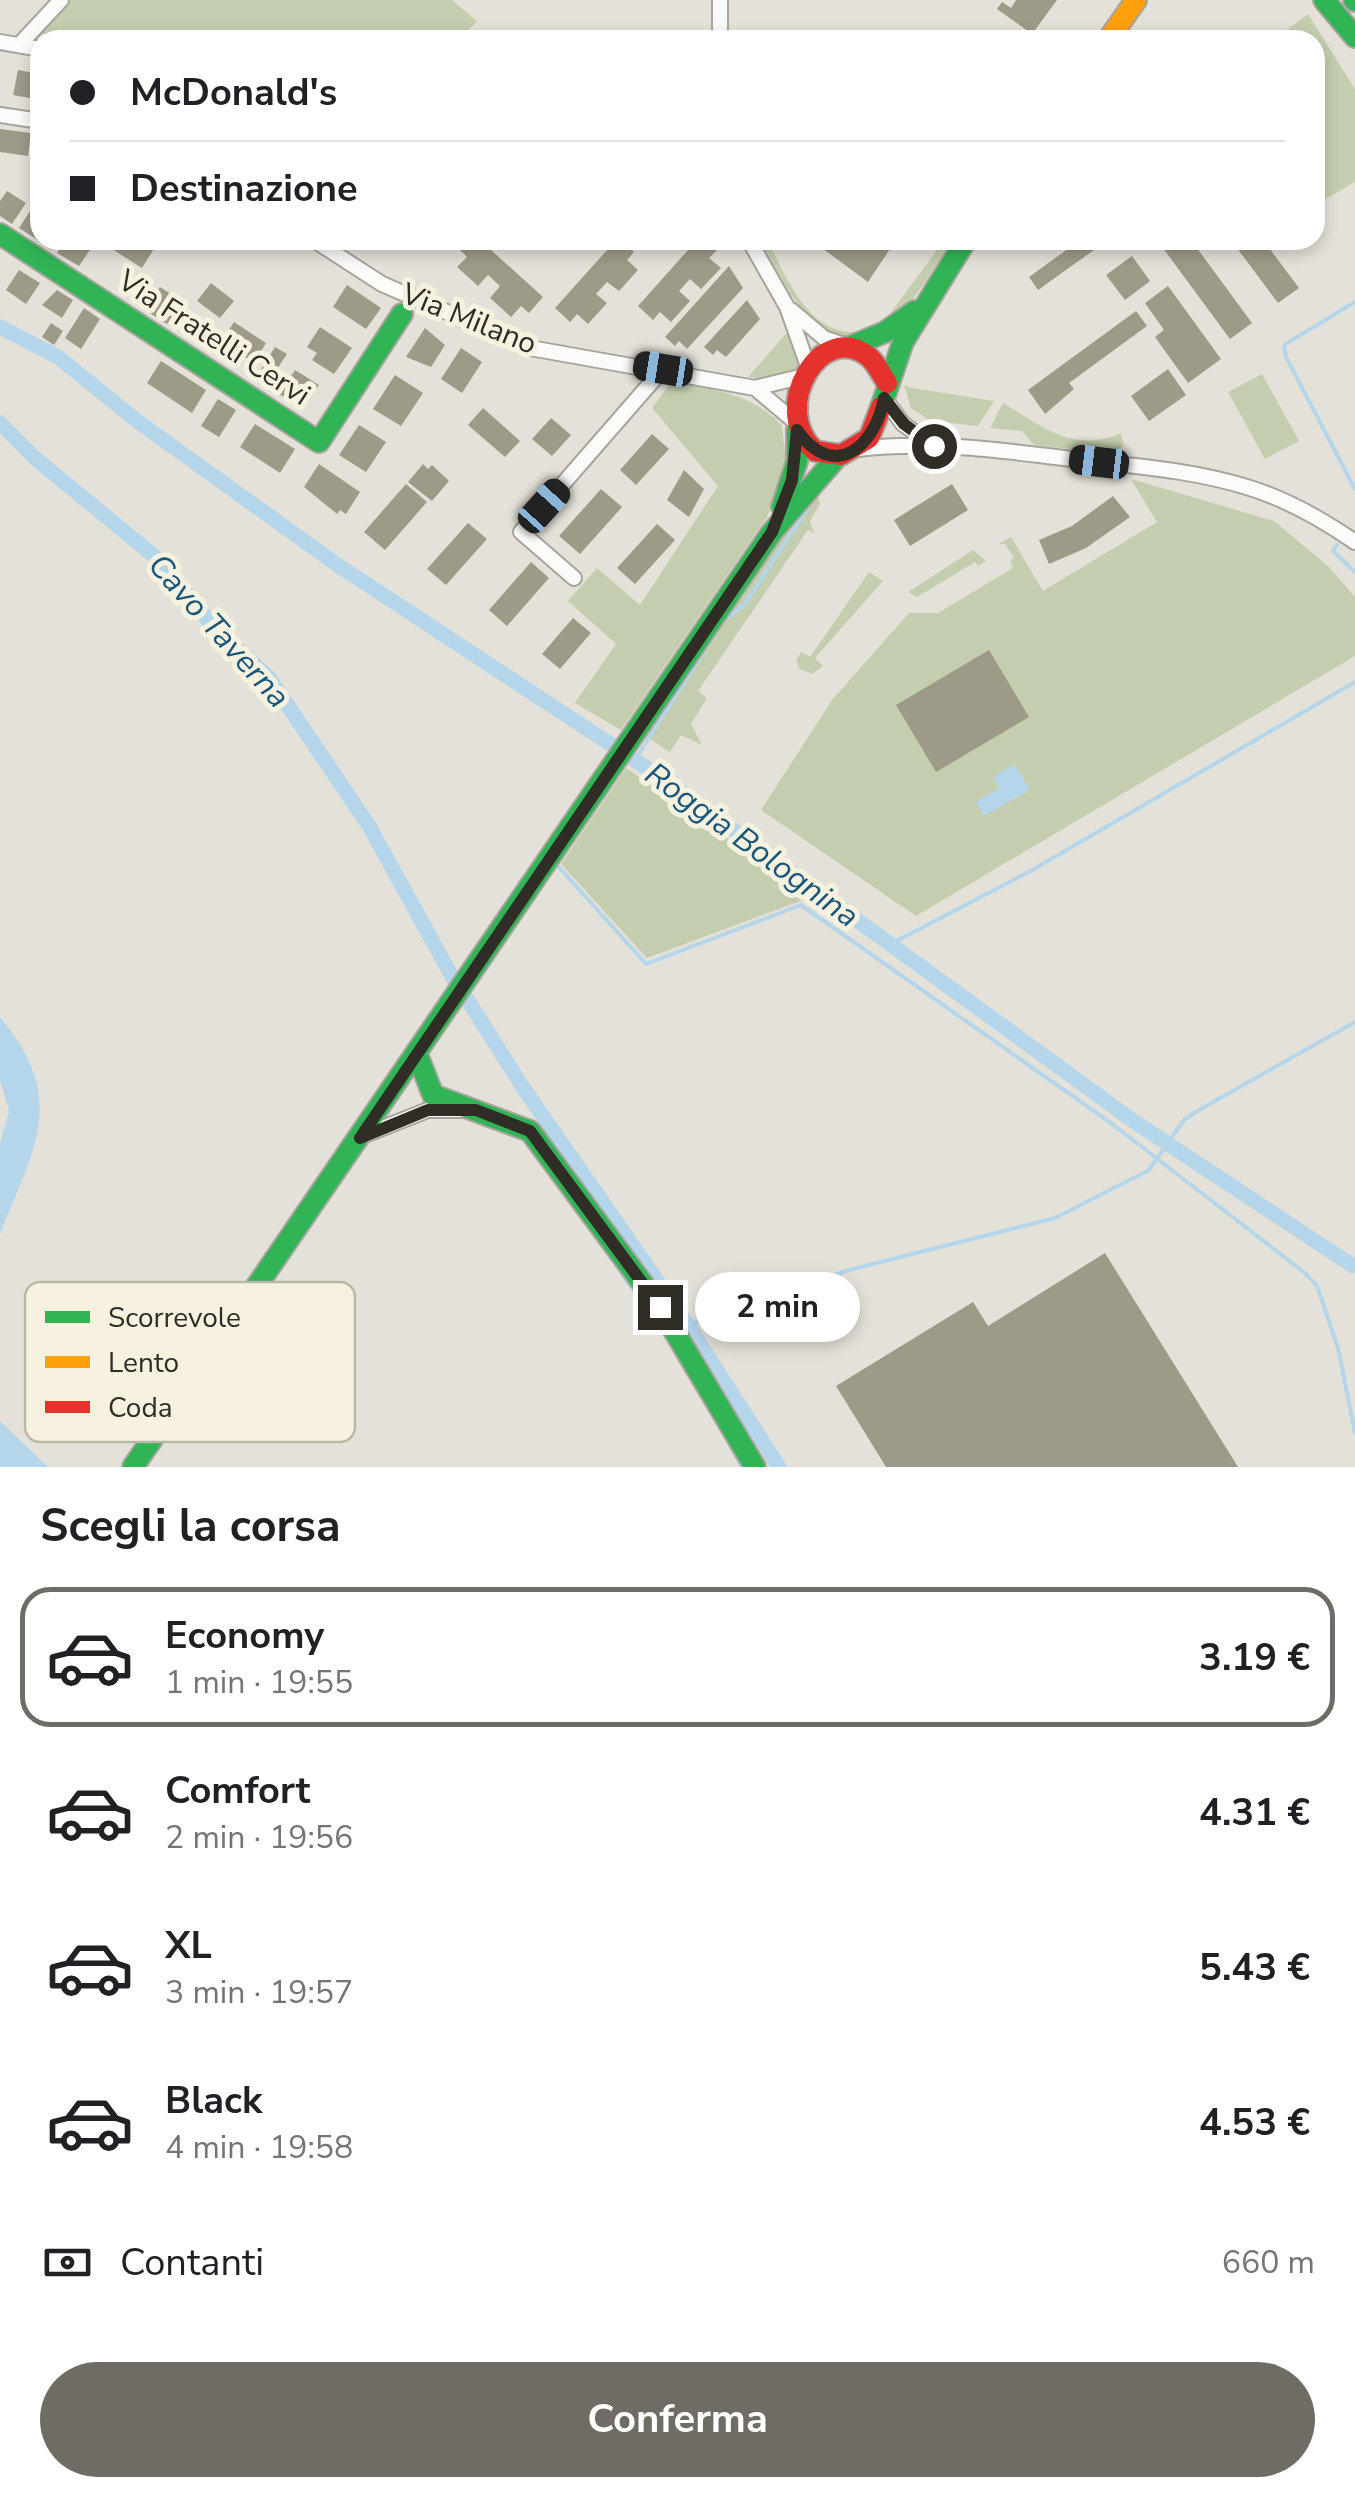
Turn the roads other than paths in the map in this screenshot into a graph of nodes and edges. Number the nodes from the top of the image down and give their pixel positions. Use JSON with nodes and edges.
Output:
{"nodes":[{"id":1,"x":60,"y":0,"type":"edge"},
{"id":2,"x":720,"y":0,"type":"edge"},
{"id":3,"x":1136,"y":0,"type":"edge"},
{"id":4,"x":1324,"y":0,"type":"edge"},
{"id":5,"x":33,"y":30,"type":"edge"},
{"id":6,"x":720,"y":30,"type":"edge"},
{"id":7,"x":1115,"y":30,"type":"edge"},
{"id":8,"x":30,"y":33,"type":"edge"},
{"id":9,"x":1355,"y":37,"type":"edge"},
{"id":10,"x":0,"y":42,"type":"edge"},
{"id":11,"x":20,"y":44,"type":"junction"},
{"id":12,"x":30,"y":46,"type":"edge"},
{"id":13,"x":0,"y":115,"type":"edge"},
{"id":14,"x":30,"y":120,"type":"edge"},
{"id":15,"x":0,"y":234,"type":"edge"},
{"id":16,"x":329,"y":250,"type":"edge"},
{"id":17,"x":754,"y":250,"type":"edge"},
{"id":18,"x":959,"y":250,"type":"edge"},
{"id":19,"x":787,"y":306,"type":"junction"},
{"id":20,"x":916,"y":310,"type":"junction"},
{"id":21,"x":402,"y":314,"type":"dead end"},
{"id":22,"x":851,"y":346,"type":"junction"},
{"id":23,"x":663,"y":369,"type":"junction"},
{"id":24,"x":806,"y":372,"type":"junction"},
{"id":25,"x":754,"y":388,"type":"junction"},
{"id":26,"x":886,"y":390,"type":"junction"},
{"id":27,"x":795,"y":426,"type":"junction"},
{"id":28,"x":934,"y":446,"type":"junction"},
{"id":29,"x":847,"y":453,"type":"junction"},
{"id":30,"x":772,"y":532,"type":"junction"},
{"id":31,"x":1355,"y":542,"type":"edge"},
{"id":32,"x":574,"y":578,"type":"dead end"},
{"id":33,"x":417,"y":1054,"type":"junction"},
{"id":34,"x":476,"y":1110,"type":"junction"},
{"id":35,"x":360,"y":1138,"type":"junction"},
{"id":36,"x":261,"y":1282,"type":"edge"},
{"id":37,"x":150,"y":1442,"type":"edge"},
{"id":38,"x":133,"y":1467,"type":"edge"},
{"id":39,"x":755,"y":1467,"type":"edge"}],
"edges":[{"from":1,"to":5,"type":"street"},
{"from":2,"to":6,"type":"street"},
{"from":3,"to":7,"type":"main road"},
{"from":4,"to":9,"type":"main road"},
{"from":8,"to":11,"type":"street"},
{"from":10,"to":11,"type":"street"},
{"from":11,"to":12,"type":"street"},
{"from":13,"to":14,"type":"street"},
{"from":15,"to":21,"type":"main road","name":"Via Fratelli Cervi"},
{"from":16,"to":23,"type":"street","name":"Via Milano"},
{"from":17,"to":19,"type":"street"},
{"from":18,"to":20,"type":"main road"},
{"from":19,"to":22,"type":"street"},
{"from":19,"to":24,"type":"street"},
{"from":20,"to":22,"type":"main road"},
{"from":20,"to":26,"type":"main road"},
{"from":22,"to":24,"type":"main road"},
{"from":22,"to":26,"type":"main road"},
{"from":23,"to":25,"type":"street","name":"Via Milano"},
{"from":23,"to":32,"type":"street"},
{"from":24,"to":25,"type":"street","name":"Via Milano"},
{"from":24,"to":27,"type":"main road"},
{"from":25,"to":27,"type":"street","name":"Via Milano"},
{"from":26,"to":28,"type":"street"},
{"from":26,"to":29,"type":"main road"},
{"from":27,"to":29,"type":"main road"},
{"from":27,"to":30,"type":"main road"},
{"from":28,"to":29,"type":"street"},
{"from":28,"to":31,"type":"street"},
{"from":29,"to":30,"type":"main road"},
{"from":30,"to":33,"type":"main road"},
{"from":33,"to":34,"type":"main road"},
{"from":33,"to":35,"type":"main road"},
{"from":34,"to":35,"type":"street"},
{"from":34,"to":39,"type":"main road"},
{"from":35,"to":36,"type":"main road"},
{"from":37,"to":38,"type":"main road"}]}
